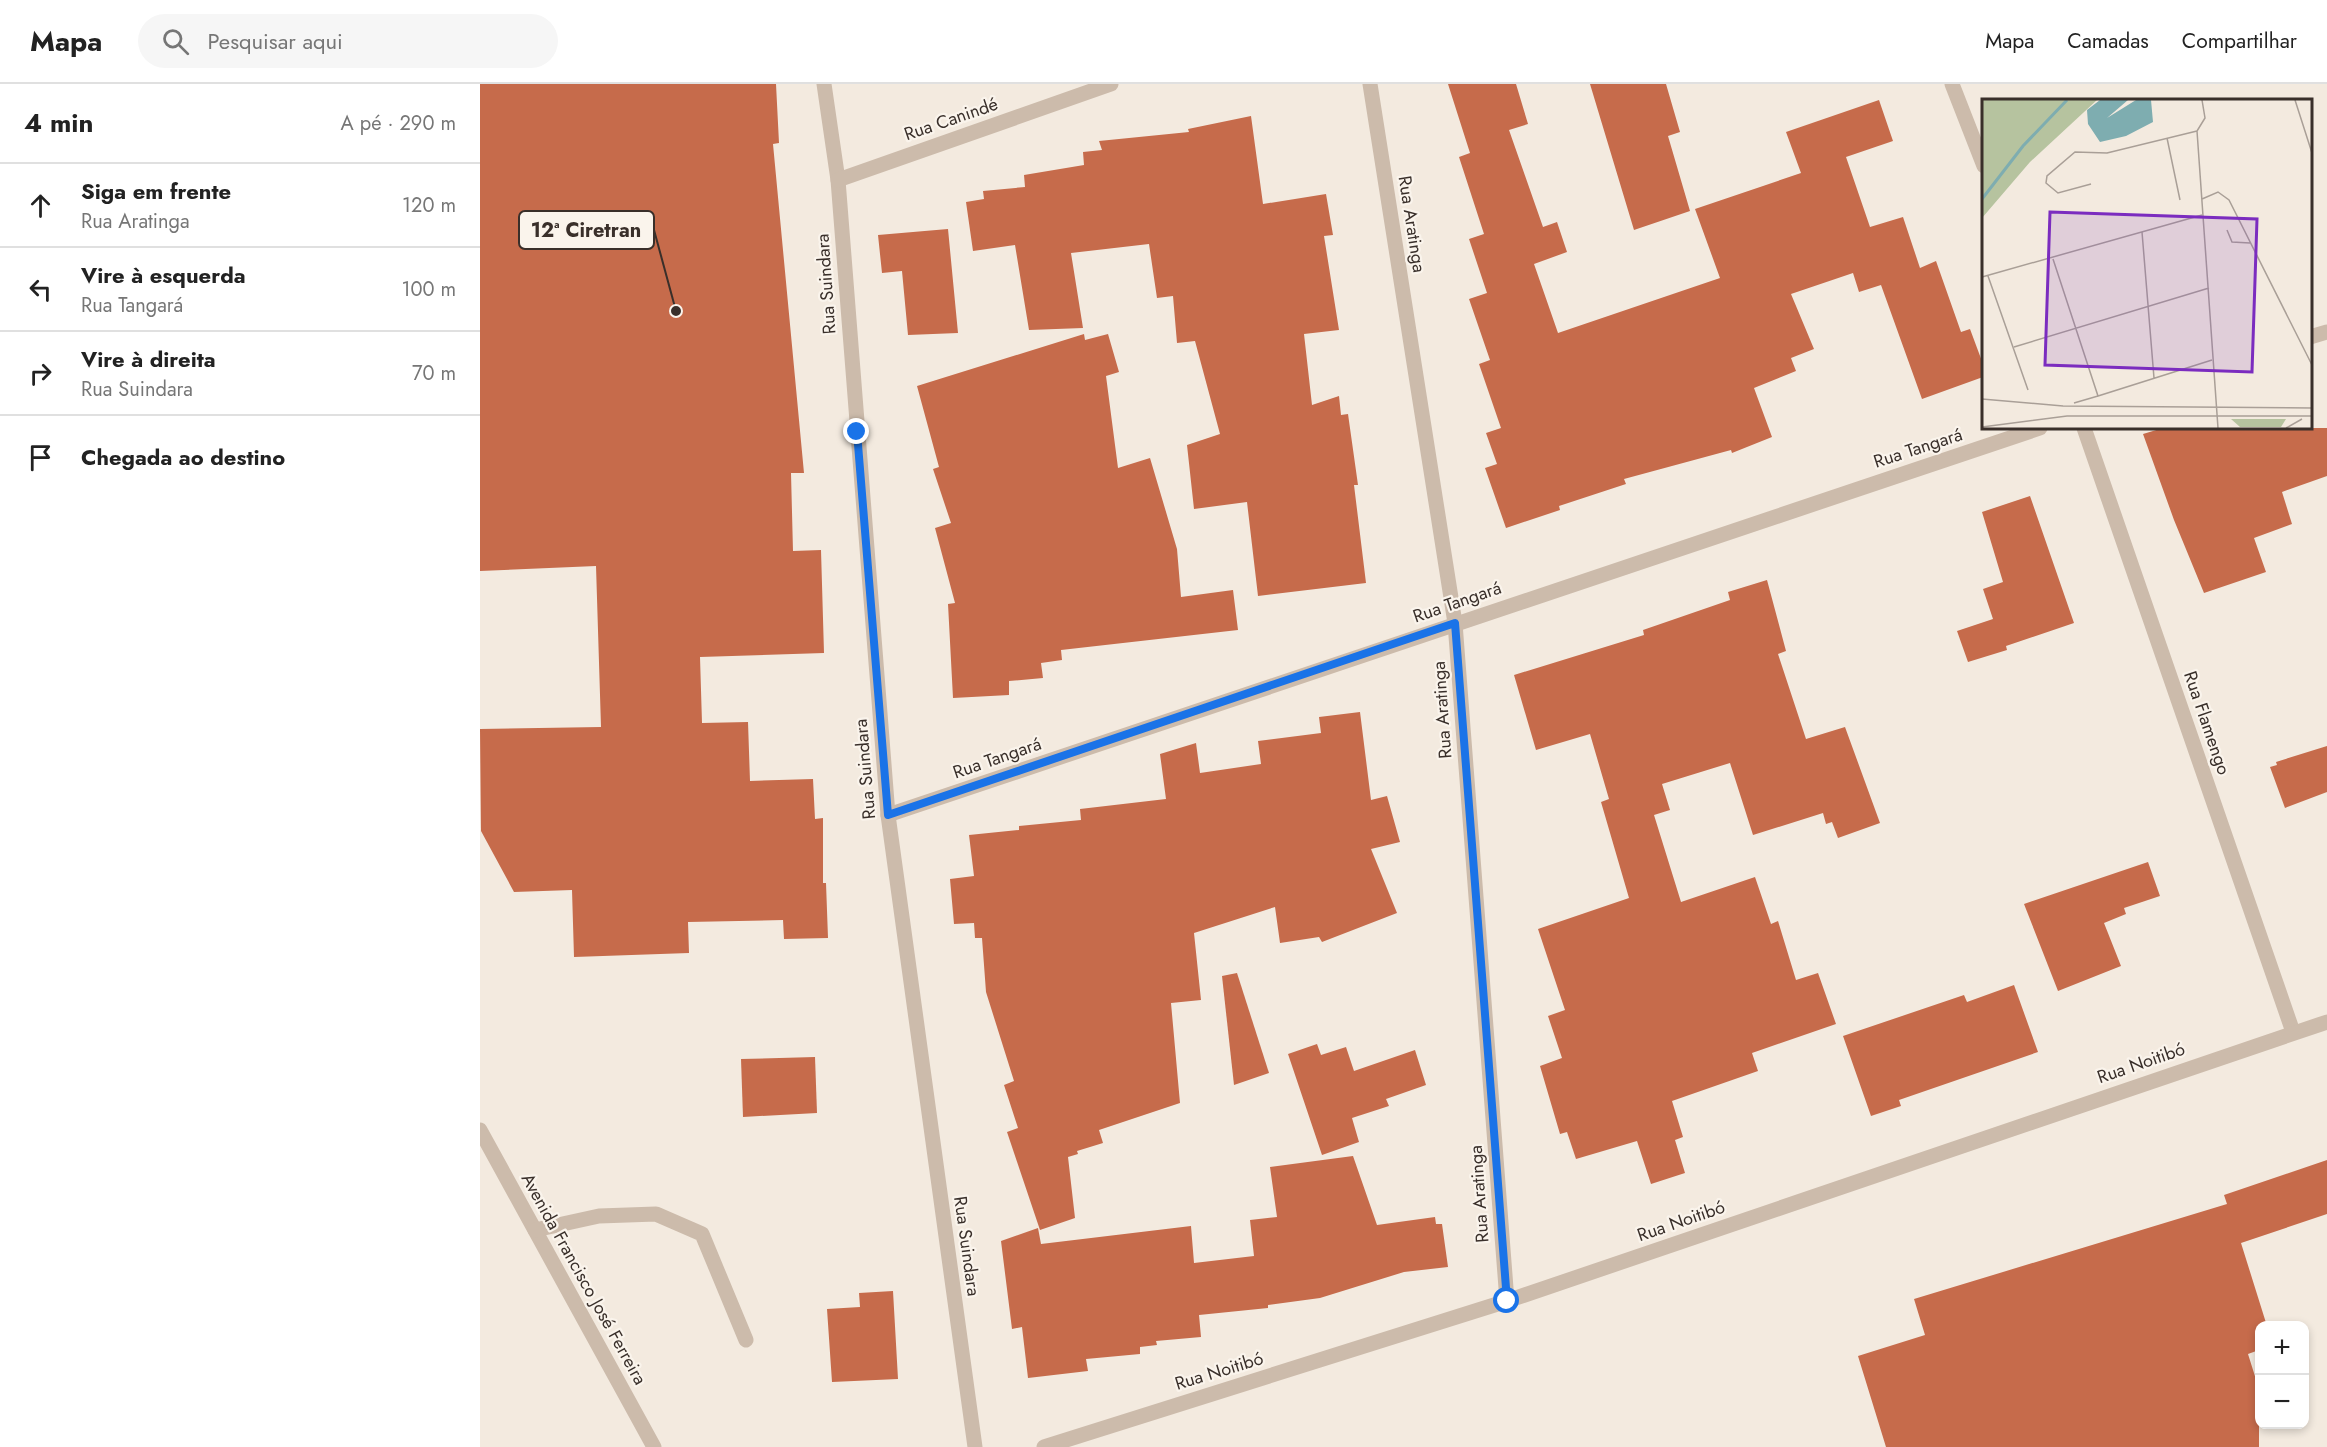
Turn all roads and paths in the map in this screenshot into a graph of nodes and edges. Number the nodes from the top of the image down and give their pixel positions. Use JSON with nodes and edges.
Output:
{"nodes":[{"id":1,"x":824,"y":84,"type":"edge"},
{"id":2,"x":1111,"y":84,"type":"edge"},
{"id":3,"x":1370,"y":84,"type":"edge"},
{"id":4,"x":1952,"y":84,"type":"edge"},
{"id":5,"x":1982,"y":163,"type":"edge"},
{"id":6,"x":838,"y":180,"type":"junction"},
{"id":7,"x":2327,"y":332,"type":"edge"},
{"id":8,"x":2312,"y":336,"type":"edge"},
{"id":9,"x":2037,"y":429,"type":"edge"},
{"id":10,"x":2084,"y":429,"type":"edge"},
{"id":11,"x":1455,"y":623,"type":"junction"},
{"id":12,"x":888,"y":815,"type":"junction"},
{"id":13,"x":2327,"y":1022,"type":"edge"},
{"id":14,"x":2293,"y":1032,"type":"junction"},
{"id":15,"x":480,"y":1130,"type":"edge"},
{"id":16,"x":535,"y":1230,"type":"junction"},
{"id":17,"x":1507,"y":1301,"type":"junction"},
{"id":18,"x":746,"y":1340,"type":"dead end"},
{"id":19,"x":654,"y":1447,"type":"edge"},
{"id":20,"x":975,"y":1447,"type":"edge"},
{"id":21,"x":1044,"y":1447,"type":"edge"}],
"edges":[{"from":1,"to":6,"type":"street","name":"Rua Suindara"},
{"from":2,"to":6,"type":"street","name":"Rua Canindé"},
{"from":3,"to":11,"type":"street","name":"Rua Aratinga"},
{"from":4,"to":5,"type":"street"},
{"from":6,"to":12,"type":"street","name":"Rua Suindara"},
{"from":7,"to":8,"type":"street"},
{"from":9,"to":11,"type":"street","name":"Rua Tangará"},
{"from":10,"to":14,"type":"street","name":"Rua Flamengo"},
{"from":11,"to":12,"type":"street","name":"Rua Tangará"},
{"from":11,"to":17,"type":"street","name":"Rua Aratinga"},
{"from":12,"to":20,"type":"street","name":"Rua Suindara"},
{"from":13,"to":14,"type":"street","name":"Rua Noitibó"},
{"from":14,"to":17,"type":"street","name":"Rua Noitibó"},
{"from":15,"to":16,"type":"street","name":"Avenida Francisco José Ferreira"},
{"from":16,"to":18,"type":"street"},
{"from":16,"to":19,"type":"street","name":"Avenida Francisco José Ferreira"},
{"from":17,"to":21,"type":"street","name":"Rua Noitibó"}]}
